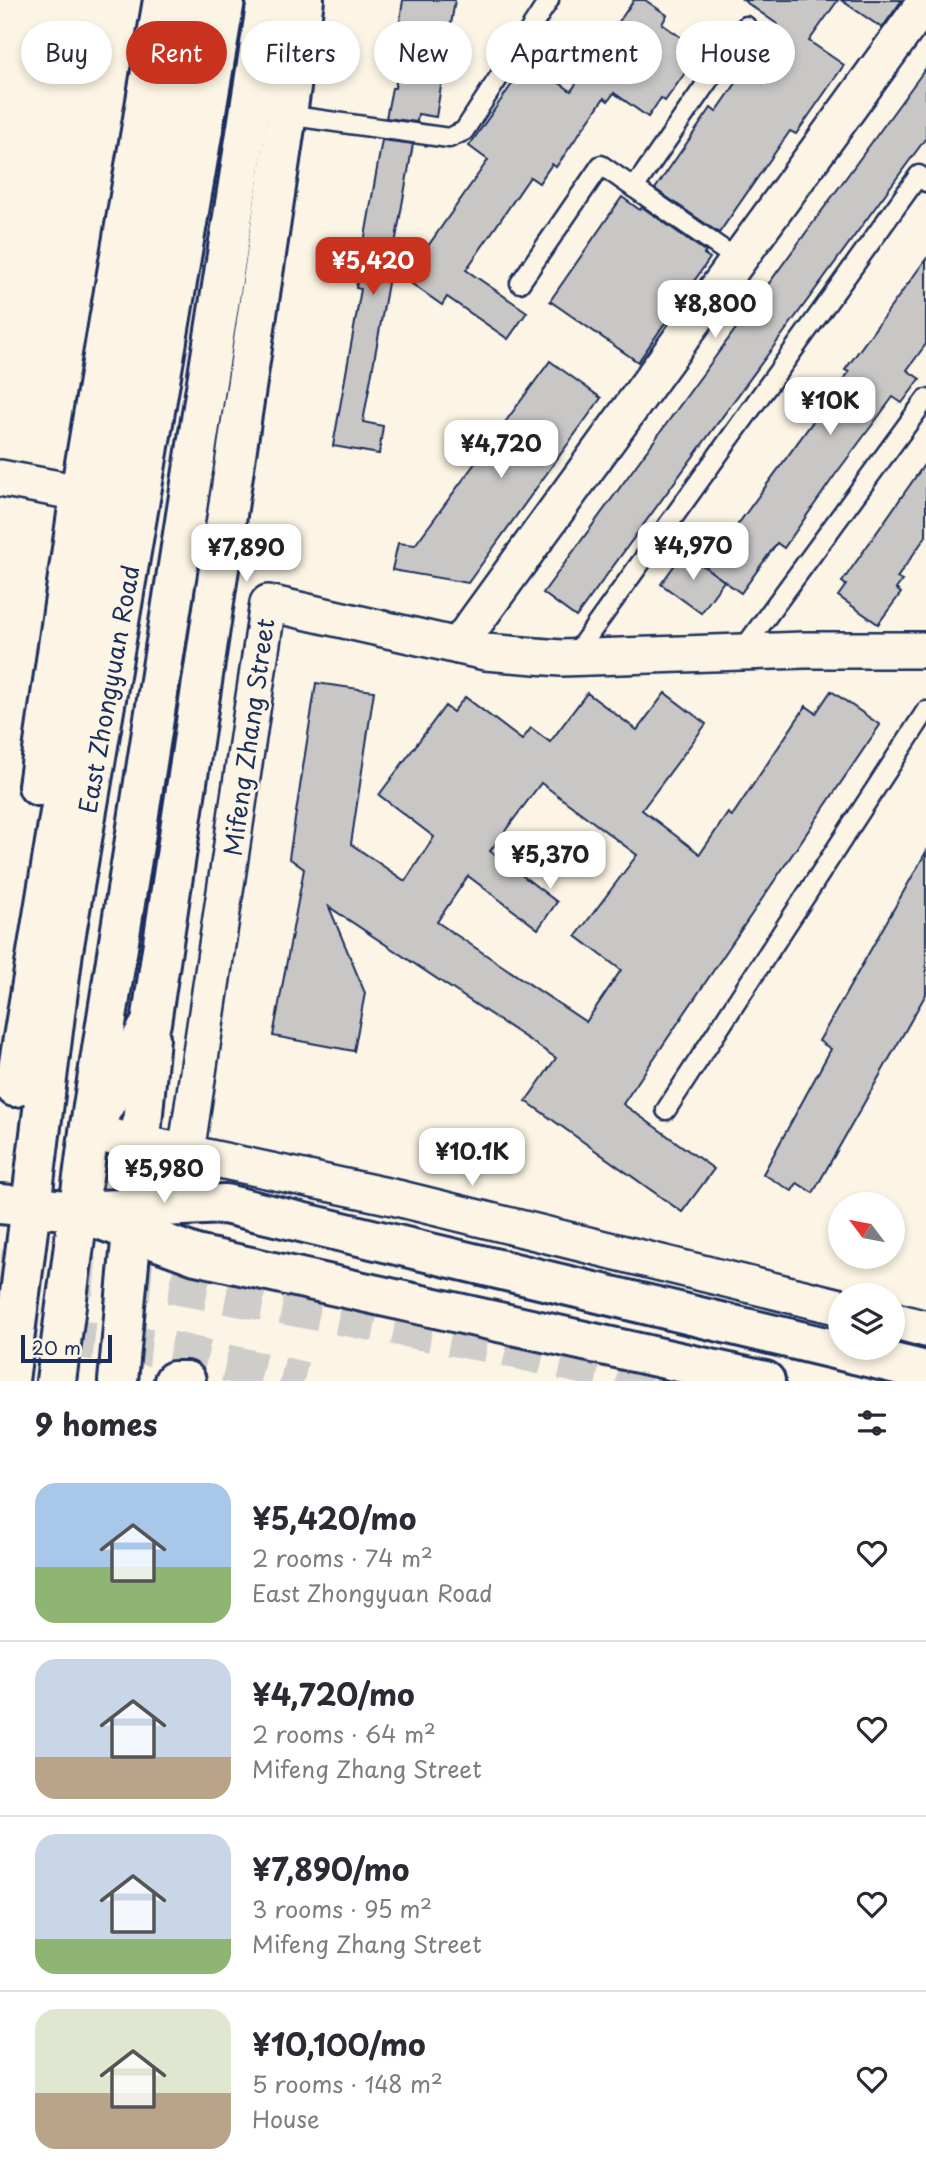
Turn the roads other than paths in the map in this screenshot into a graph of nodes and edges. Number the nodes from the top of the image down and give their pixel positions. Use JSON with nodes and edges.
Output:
{"nodes":[{"id":1,"x":163,"y":0,"type":"edge"},
{"id":2,"x":193,"y":0,"type":"edge"},
{"id":3,"x":225,"y":0,"type":"edge"},
{"id":4,"x":267,"y":0,"type":"edge"},
{"id":5,"x":304,"y":0,"type":"edge"},
{"id":6,"x":549,"y":0,"type":"edge"},
{"id":7,"x":926,"y":1,"type":"edge"},
{"id":8,"x":706,"y":84,"type":"edge"},
{"id":9,"x":286,"y":115,"type":"junction"},
{"id":10,"x":926,"y":182,"type":"edge"},
{"id":11,"x":634,"y":187,"type":"junction"},
{"id":12,"x":738,"y":260,"type":"junction"},
{"id":13,"x":520,"y":283,"type":"dead end"},
{"id":14,"x":926,"y":399,"type":"edge"},
{"id":15,"x":0,"y":478,"type":"edge"},
{"id":16,"x":80,"y":493,"type":"junction"},
{"id":17,"x":458,"y":646,"type":"junction"},
{"id":18,"x":926,"y":650,"type":"edge"},
{"id":19,"x":741,"y":652,"type":"junction"},
{"id":20,"x":573,"y":657,"type":"junction"},
{"id":21,"x":926,"y":711,"type":"edge"},
{"id":22,"x":151,"y":1023,"type":"junction"},
{"id":23,"x":0,"y":1050,"type":"edge"},
{"id":24,"x":8,"y":1076,"type":"edge"},
{"id":25,"x":666,"y":1110,"type":"dead end"},
{"id":26,"x":42,"y":1124,"type":"junction"},
{"id":27,"x":89,"y":1132,"type":"junction"},
{"id":28,"x":140,"y":1143,"type":"junction"},
{"id":29,"x":186,"y":1153,"type":"junction"},
{"id":30,"x":15,"y":1205,"type":"edge"},
{"id":31,"x":77,"y":1211,"type":"junction"},
{"id":32,"x":133,"y":1220,"type":"junction"},
{"id":33,"x":828,"y":1304,"type":"edge"},
{"id":34,"x":905,"y":1323,"type":"edge"},
{"id":35,"x":926,"y":1329,"type":"edge"},
{"id":36,"x":926,"y":1371,"type":"edge"},
{"id":37,"x":9,"y":1381,"type":"edge"},
{"id":38,"x":56,"y":1381,"type":"edge"},
{"id":39,"x":118,"y":1381,"type":"edge"},
{"id":40,"x":174,"y":1381,"type":"edge"},
{"id":41,"x":186,"y":1381,"type":"edge"},
{"id":42,"x":765,"y":1381,"type":"edge"}],
"edges":[{"from":1,"to":16,"type":"main road"},
{"from":2,"to":24,"type":"main road"},
{"from":3,"to":26,"type":"main road","name":"East Zhongyuan Road"},
{"from":4,"to":27,"type":"main road","name":"East Zhongyuan Road"},
{"from":5,"to":9,"type":"main road"},
{"from":6,"to":9,"type":"lane"},
{"from":7,"to":12,"type":"street"},
{"from":8,"to":11,"type":"lane"},
{"from":9,"to":22,"type":"main road"},
{"from":10,"to":20,"type":"lane"},
{"from":11,"to":12,"type":"lane"},
{"from":11,"to":13,"type":"lane"},
{"from":12,"to":17,"type":"street"},
{"from":14,"to":19,"type":"lane"},
{"from":15,"to":16,"type":"street"},
{"from":16,"to":23,"type":"main road"},
{"from":17,"to":20,"type":"street","name":"Mifeng Zhang Street"},
{"from":17,"to":29,"type":"street","name":"Mifeng Zhang Street"},
{"from":18,"to":19,"type":"street","name":"Mifeng Zhang Street"},
{"from":19,"to":20,"type":"street","name":"Mifeng Zhang Street"},
{"from":21,"to":25,"type":"lane"},
{"from":22,"to":27,"type":"main road"},
{"from":22,"to":28,"type":"main road"},
{"from":24,"to":26,"type":"main road"},
{"from":26,"to":30,"type":"main road","name":"East Zhongyuan Road"},
{"from":27,"to":28,"type":"street"},
{"from":27,"to":31,"type":"main road","name":"East Zhongyuan Road"},
{"from":28,"to":29,"type":"street"},
{"from":28,"to":32,"type":"main road"},
{"from":29,"to":33,"type":"street"},
{"from":30,"to":31,"type":"main road"},
{"from":30,"to":37,"type":"main road","name":"East Zhongyuan Road"},
{"from":31,"to":32,"type":"main road"},
{"from":31,"to":38,"type":"main road","name":"East Zhongyuan Road"},
{"from":32,"to":36,"type":"main road"},
{"from":32,"to":39,"type":"main road"},
{"from":32,"to":42,"type":"main road"},
{"from":34,"to":35,"type":"street"},
{"from":40,"to":41,"type":"main road"}]}
